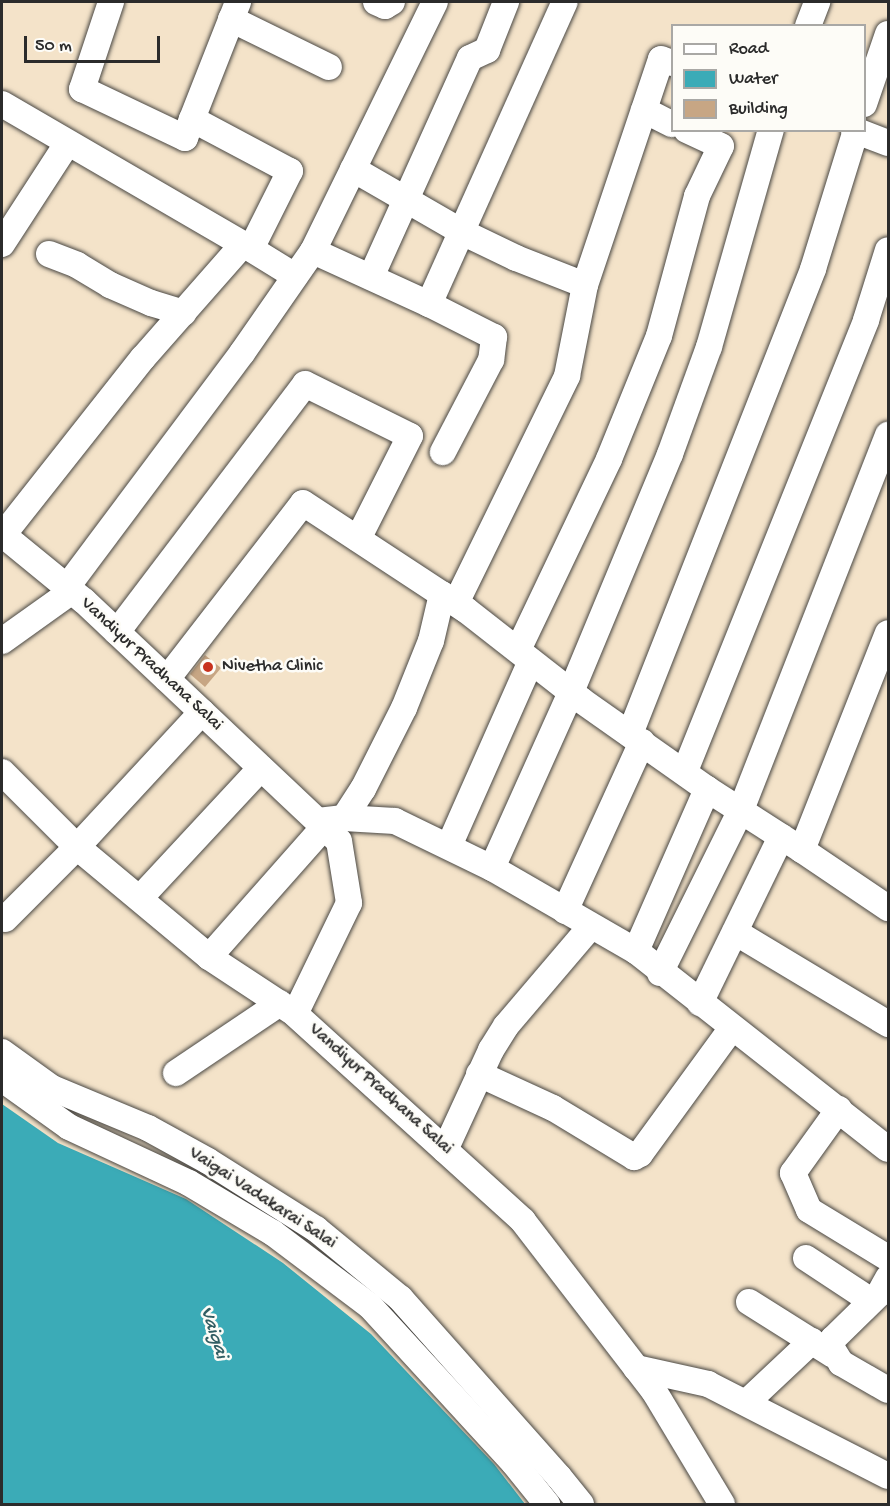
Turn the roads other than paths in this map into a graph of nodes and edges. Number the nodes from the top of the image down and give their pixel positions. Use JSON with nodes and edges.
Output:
{"nodes":[{"id":1,"x":111,"y":2,"type":"edge"},
{"id":2,"x":376,"y":2,"type":"edge"},
{"id":3,"x":392,"y":2,"type":"edge"},
{"id":4,"x":506,"y":2,"type":"edge"},
{"id":5,"x":565,"y":2,"type":"edge"},
{"id":6,"x":817,"y":2,"type":"edge"},
{"id":7,"x":426,"y":6,"type":"edge"},
{"id":8,"x":235,"y":10,"type":"edge"},
{"id":9,"x":809,"y":24,"type":"edge"},
{"id":10,"x":888,"y":34,"type":"edge"},
{"id":11,"x":671,"y":63,"type":"edge"},
{"id":12,"x":329,"y":67,"type":"dead end"},
{"id":13,"x":866,"y":98,"type":"edge"},
{"id":14,"x":2,"y":104,"type":"edge"},
{"id":15,"x":644,"y":110,"type":"junction"},
{"id":16,"x":192,"y":119,"type":"junction"},
{"id":17,"x":671,"y":124,"type":"edge"},
{"id":18,"x":691,"y":132,"type":"edge"},
{"id":19,"x":770,"y":132,"type":"edge"},
{"id":20,"x":855,"y":132,"type":"edge"},
{"id":21,"x":858,"y":132,"type":"edge"},
{"id":22,"x":888,"y":143,"type":"edge"},
{"id":23,"x":68,"y":144,"type":"junction"},
{"id":24,"x":353,"y":169,"type":"junction"},
{"id":25,"x":406,"y":199,"type":"junction"},
{"id":26,"x":462,"y":231,"type":"junction"},
{"id":27,"x":2,"y":244,"type":"edge"},
{"id":28,"x":247,"y":247,"type":"junction"},
{"id":29,"x":888,"y":250,"type":"edge"},
{"id":30,"x":313,"y":251,"type":"junction"},
{"id":31,"x":49,"y":254,"type":"dead end"},
{"id":32,"x":296,"y":276,"type":"junction"},
{"id":33,"x":371,"y":278,"type":"junction"},
{"id":34,"x":585,"y":285,"type":"junction"},
{"id":35,"x":429,"y":304,"type":"junction"},
{"id":36,"x":183,"y":313,"type":"junction"},
{"id":37,"x":888,"y":435,"type":"edge"},
{"id":38,"x":443,"y":452,"type":"dead end"},
{"id":39,"x":4,"y":539,"type":"edge"},
{"id":40,"x":358,"y":539,"type":"junction"},
{"id":41,"x":70,"y":589,"type":"junction"},
{"id":42,"x":449,"y":599,"type":"junction"},
{"id":43,"x":117,"y":632,"type":"junction"},
{"id":44,"x":887,"y":639,"type":"edge"},
{"id":45,"x":2,"y":641,"type":"edge"},
{"id":46,"x":525,"y":656,"type":"junction"},
{"id":47,"x":167,"y":679,"type":"junction"},
{"id":48,"x":571,"y":692,"type":"junction"},
{"id":49,"x":202,"y":712,"type":"junction"},
{"id":50,"x":636,"y":738,"type":"junction"},
{"id":51,"x":261,"y":768,"type":"junction"},
{"id":52,"x":685,"y":771,"type":"junction"},
{"id":53,"x":2,"y":772,"type":"edge"},
{"id":54,"x":707,"y":789,"type":"junction"},
{"id":55,"x":741,"y":810,"type":"junction"},
{"id":56,"x":329,"y":822,"type":"junction"},
{"id":57,"x":791,"y":844,"type":"junction"},
{"id":58,"x":449,"y":846,"type":"junction"},
{"id":59,"x":77,"y":847,"type":"junction"},
{"id":60,"x":492,"y":868,"type":"junction"},
{"id":61,"x":141,"y":897,"type":"junction"},
{"id":62,"x":888,"y":908,"type":"edge"},
{"id":63,"x":565,"y":910,"type":"junction"},
{"id":64,"x":4,"y":919,"type":"dead end"},
{"id":65,"x":591,"y":926,"type":"junction"},
{"id":66,"x":735,"y":932,"type":"junction"},
{"id":67,"x":636,"y":951,"type":"junction"},
{"id":68,"x":209,"y":957,"type":"junction"},
{"id":69,"x":660,"y":973,"type":"junction"},
{"id":70,"x":700,"y":1004,"type":"junction"},
{"id":71,"x":287,"y":1008,"type":"junction"},
{"id":72,"x":888,"y":1024,"type":"edge"},
{"id":73,"x":732,"y":1028,"type":"junction"},
{"id":74,"x":2,"y":1052,"type":"edge"},
{"id":75,"x":176,"y":1073,"type":"dead end"},
{"id":76,"x":479,"y":1074,"type":"junction"},
{"id":77,"x":2,"y":1079,"type":"edge"},
{"id":78,"x":839,"y":1109,"type":"junction"},
{"id":79,"x":888,"y":1149,"type":"edge"},
{"id":80,"x":445,"y":1150,"type":"junction"},
{"id":81,"x":806,"y":1258,"type":"dead end"},
{"id":82,"x":888,"y":1258,"type":"edge"},
{"id":83,"x":881,"y":1293,"type":"edge"},
{"id":84,"x":749,"y":1302,"type":"dead end"},
{"id":85,"x":812,"y":1341,"type":"junction"},
{"id":86,"x":833,"y":1355,"type":"junction"},
{"id":87,"x":636,"y":1368,"type":"junction"},
{"id":88,"x":888,"y":1390,"type":"edge"},
{"id":89,"x":747,"y":1402,"type":"junction"},
{"id":90,"x":888,"y":1476,"type":"edge"},
{"id":91,"x":547,"y":1504,"type":"edge"},
{"id":92,"x":580,"y":1504,"type":"edge"},
{"id":93,"x":722,"y":1504,"type":"edge"}],
"edges":[{"from":1,"to":16,"type":"street"},
{"from":2,"to":3,"type":"street"},
{"from":4,"to":25,"type":"street"},
{"from":5,"to":26,"type":"street"},
{"from":6,"to":9,"type":"street"},
{"from":7,"to":24,"type":"street"},
{"from":8,"to":12,"type":"street"},
{"from":8,"to":16,"type":"street"},
{"from":10,"to":13,"type":"street"},
{"from":11,"to":15,"type":"street"},
{"from":14,"to":23,"type":"street"},
{"from":15,"to":17,"type":"street"},
{"from":15,"to":34,"type":"street"},
{"from":16,"to":28,"type":"street"},
{"from":18,"to":46,"type":"street"},
{"from":19,"to":48,"type":"street"},
{"from":20,"to":50,"type":"street"},
{"from":21,"to":22,"type":"street"},
{"from":23,"to":27,"type":"street"},
{"from":23,"to":28,"type":"street"},
{"from":24,"to":25,"type":"street"},
{"from":24,"to":30,"type":"street"},
{"from":25,"to":26,"type":"street"},
{"from":25,"to":33,"type":"street"},
{"from":26,"to":34,"type":"street"},
{"from":26,"to":35,"type":"street"},
{"from":28,"to":32,"type":"street"},
{"from":28,"to":36,"type":"street"},
{"from":29,"to":52,"type":"street"},
{"from":30,"to":32,"type":"street"},
{"from":30,"to":33,"type":"street"},
{"from":31,"to":36,"type":"street"},
{"from":32,"to":41,"type":"street"},
{"from":33,"to":35,"type":"street"},
{"from":34,"to":42,"type":"street"},
{"from":35,"to":38,"type":"street"},
{"from":36,"to":39,"type":"street"},
{"from":37,"to":55,"type":"street"},
{"from":39,"to":41,"type":"street","name":"Vandiyur Pradhana Salai"},
{"from":40,"to":42,"type":"street"},
{"from":40,"to":43,"type":"street"},
{"from":40,"to":47,"type":"street"},
{"from":41,"to":43,"type":"street","name":"Vandiyur Pradhana Salai"},
{"from":41,"to":45,"type":"street"},
{"from":42,"to":46,"type":"street"},
{"from":42,"to":56,"type":"street"},
{"from":43,"to":47,"type":"street","name":"Vandiyur Pradhana Salai"},
{"from":44,"to":57,"type":"street"},
{"from":46,"to":48,"type":"street"},
{"from":46,"to":58,"type":"street"},
{"from":47,"to":49,"type":"street","name":"Vandiyur Pradhana Salai"},
{"from":48,"to":50,"type":"street"},
{"from":48,"to":60,"type":"street"},
{"from":49,"to":51,"type":"street","name":"Vandiyur Pradhana Salai"},
{"from":49,"to":59,"type":"street"},
{"from":50,"to":52,"type":"street"},
{"from":50,"to":63,"type":"street"},
{"from":51,"to":56,"type":"street","name":"Vandiyur Pradhana Salai"},
{"from":51,"to":61,"type":"street"},
{"from":52,"to":54,"type":"street"},
{"from":53,"to":59,"type":"street"},
{"from":54,"to":55,"type":"street"},
{"from":54,"to":67,"type":"street"},
{"from":55,"to":57,"type":"street"},
{"from":55,"to":69,"type":"street"},
{"from":56,"to":58,"type":"street"},
{"from":56,"to":68,"type":"street"},
{"from":56,"to":71,"type":"street","name":"Vandiyur Pradhana Salai"},
{"from":57,"to":62,"type":"street"},
{"from":57,"to":66,"type":"street"},
{"from":58,"to":60,"type":"street"},
{"from":59,"to":61,"type":"street"},
{"from":59,"to":64,"type":"street"},
{"from":60,"to":63,"type":"street"},
{"from":61,"to":68,"type":"street"},
{"from":63,"to":65,"type":"street"},
{"from":65,"to":67,"type":"street"},
{"from":65,"to":76,"type":"street"},
{"from":66,"to":70,"type":"street"},
{"from":66,"to":72,"type":"street"},
{"from":67,"to":69,"type":"street"},
{"from":68,"to":71,"type":"street"},
{"from":69,"to":70,"type":"street"},
{"from":70,"to":73,"type":"street"},
{"from":71,"to":75,"type":"street"},
{"from":71,"to":80,"type":"street","name":"Vandiyur Pradhana Salai"},
{"from":73,"to":76,"type":"street"},
{"from":73,"to":78,"type":"street"},
{"from":74,"to":92,"type":"street","name":"Vaigai Vadakarai Salai"},
{"from":76,"to":80,"type":"street"},
{"from":77,"to":91,"type":"street","name":"Vaigai Vadakarai Salai"},
{"from":78,"to":79,"type":"street"},
{"from":78,"to":82,"type":"street"},
{"from":80,"to":87,"type":"street","name":"Vandiyur Pradhana Salai"},
{"from":81,"to":83,"type":"street"},
{"from":83,"to":86,"type":"street"},
{"from":84,"to":85,"type":"street"},
{"from":85,"to":86,"type":"street"},
{"from":85,"to":89,"type":"street"},
{"from":86,"to":88,"type":"street"},
{"from":87,"to":89,"type":"street"},
{"from":87,"to":93,"type":"street","name":"Vandiyur Pradhana Salai"},
{"from":89,"to":90,"type":"street"}]}
